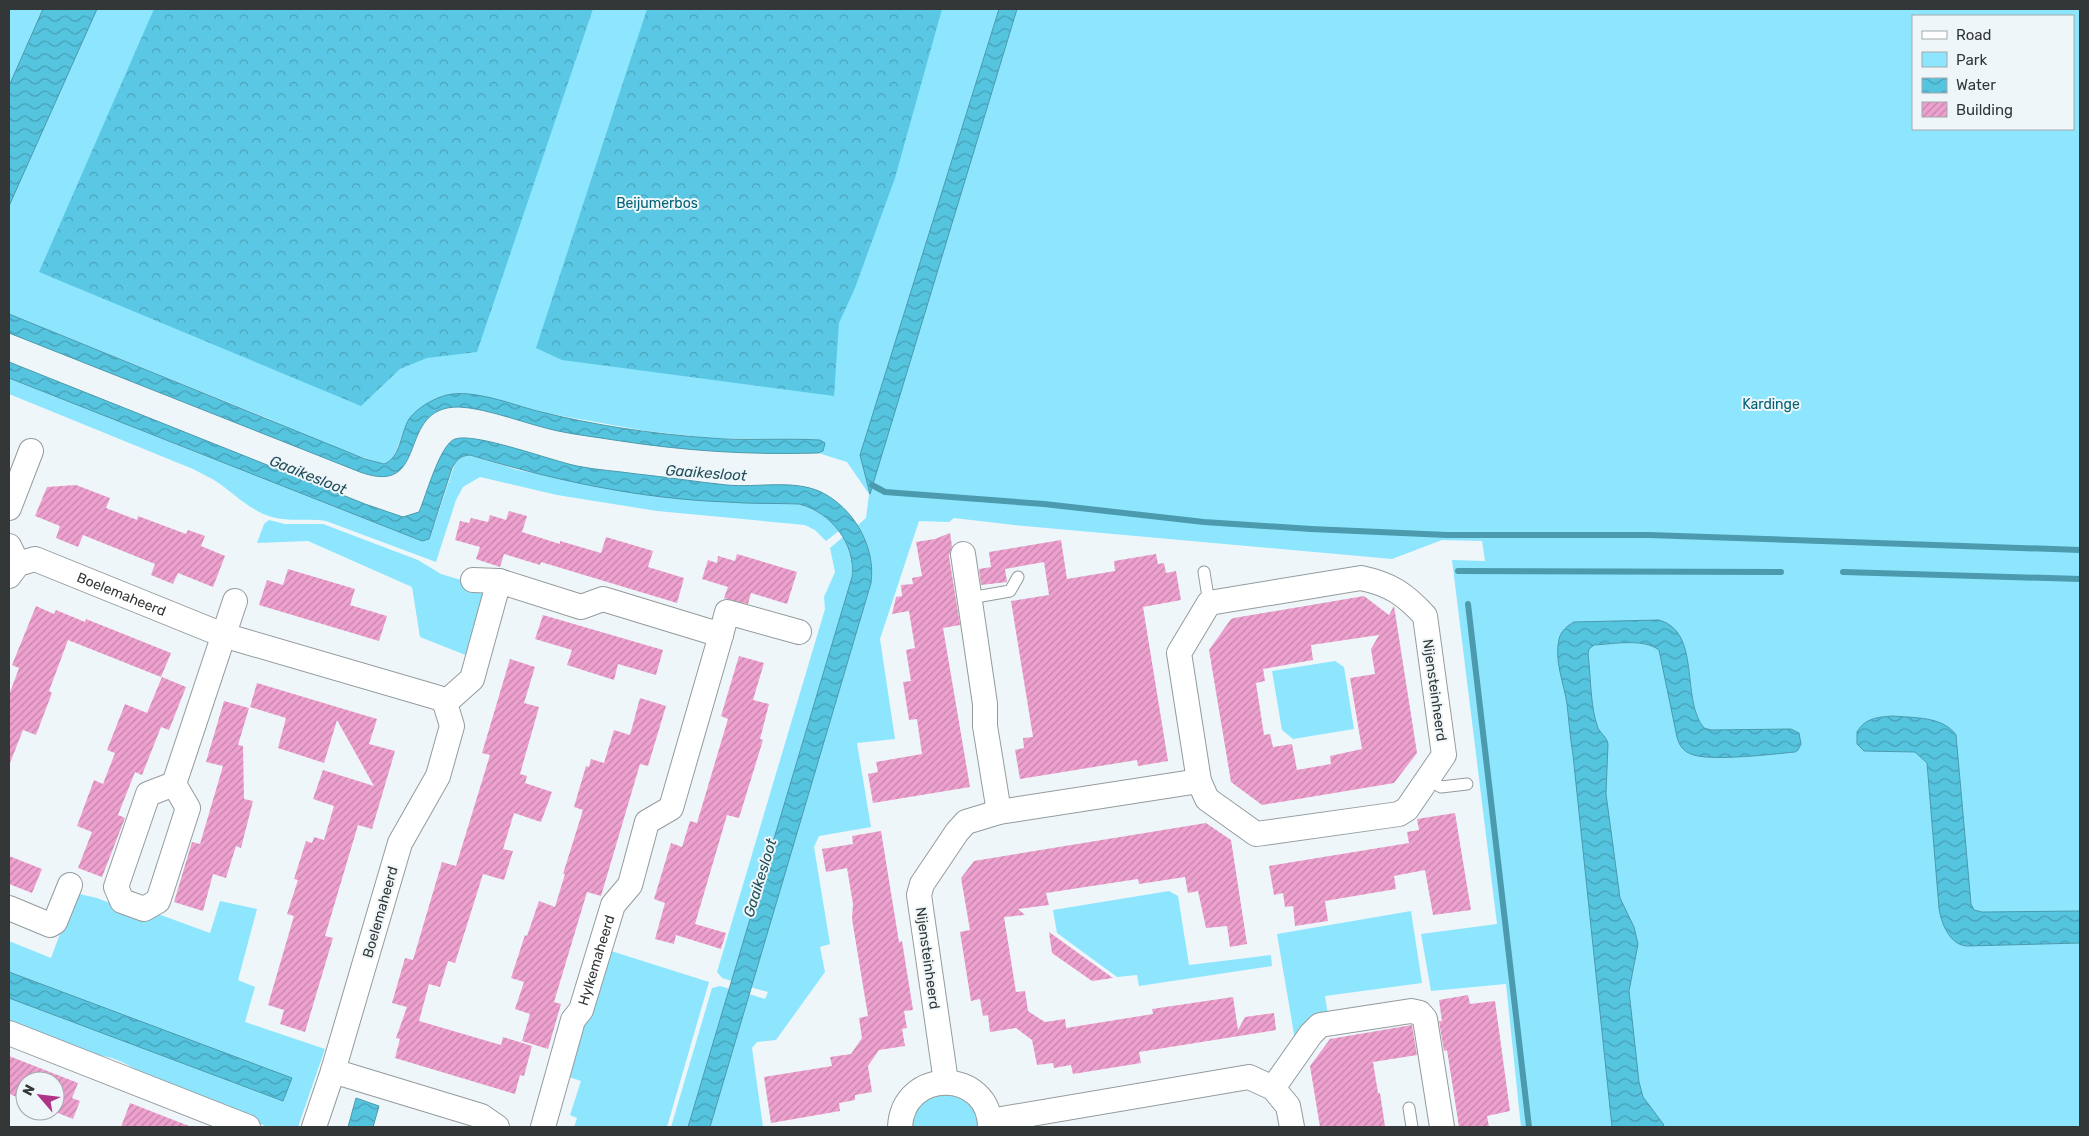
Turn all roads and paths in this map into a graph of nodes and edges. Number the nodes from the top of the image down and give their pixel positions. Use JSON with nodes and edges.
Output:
{"nodes":[{"id":1,"x":31,"y":451,"type":"dead end"},
{"id":2,"x":9,"y":508,"type":"edge"},
{"id":3,"x":963,"y":554,"type":"dead end"},
{"id":4,"x":12,"y":562,"type":"edge"},
{"id":5,"x":1204,"y":572,"type":"dead end"},
{"id":6,"x":1018,"y":577,"type":"dead end"},
{"id":7,"x":474,"y":580,"type":"dead end"},
{"id":8,"x":499,"y":581,"type":"junction"},
{"id":9,"x":970,"y":598,"type":"junction"},
{"id":10,"x":235,"y":601,"type":"dead end"},
{"id":11,"x":1209,"y":603,"type":"junction"},
{"id":12,"x":799,"y":632,"type":"dead end"},
{"id":13,"x":223,"y":635,"type":"junction"},
{"id":14,"x":721,"y":635,"type":"junction"},
{"id":15,"x":445,"y":703,"type":"junction"},
{"id":16,"x":1428,"y":779,"type":"junction"},
{"id":17,"x":1199,"y":780,"type":"junction"},
{"id":18,"x":174,"y":784,"type":"junction"},
{"id":19,"x":1467,"y":784,"type":"dead end"},
{"id":20,"x":999,"y":812,"type":"junction"},
{"id":21,"x":70,"y":885,"type":"dead end"},
{"id":22,"x":9,"y":908,"type":"edge"},
{"id":23,"x":9,"y":1033,"type":"edge"},
{"id":24,"x":333,"y":1071,"type":"junction"},
{"id":25,"x":946,"y":1082,"type":"junction"},
{"id":26,"x":1273,"y":1088,"type":"junction"},
{"id":27,"x":1409,"y":1108,"type":"dead end"},
{"id":28,"x":486,"y":1123,"type":"edge"},
{"id":29,"x":990,"y":1124,"type":"edge"},
{"id":30,"x":248,"y":1127,"type":"edge"},
{"id":31,"x":314,"y":1127,"type":"edge"},
{"id":32,"x":543,"y":1127,"type":"edge"},
{"id":33,"x":900,"y":1127,"type":"edge"},
{"id":34,"x":1292,"y":1127,"type":"edge"},
{"id":35,"x":1412,"y":1127,"type":"edge"},
{"id":36,"x":1442,"y":1127,"type":"edge"}],
"edges":[{"from":1,"to":2,"type":"street"},
{"from":3,"to":9,"type":"street"},
{"from":4,"to":13,"type":"street","name":"Boelemaheerd"},
{"from":5,"to":11,"type":"lane"},
{"from":6,"to":9,"type":"lane"},
{"from":7,"to":8,"type":"street"},
{"from":8,"to":14,"type":"street"},
{"from":8,"to":15,"type":"street"},
{"from":9,"to":20,"type":"street"},
{"from":10,"to":13,"type":"street"},
{"from":11,"to":16,"type":"street","name":"Nijensteinheerd"},
{"from":11,"to":17,"type":"street","name":"Nijensteinheerd"},
{"from":12,"to":14,"type":"street","name":"Hylkemaheerd"},
{"from":13,"to":15,"type":"street","name":"Boelemaheerd"},
{"from":13,"to":18,"type":"street"},
{"from":14,"to":32,"type":"street","name":"Hylkemaheerd"},
{"from":15,"to":24,"type":"street","name":"Boelemaheerd"},
{"from":16,"to":17,"type":"street","name":"Nijensteinheerd"},
{"from":16,"to":19,"type":"lane"},
{"from":17,"to":20,"type":"street","name":"Nijensteinheerd"},
{"from":18,"to":18,"type":"street"},
{"from":20,"to":25,"type":"street","name":"Nijensteinheerd"},
{"from":21,"to":22,"type":"street"},
{"from":23,"to":30,"type":"street"},
{"from":24,"to":28,"type":"street"},
{"from":24,"to":31,"type":"street","name":"Boelemaheerd"},
{"from":25,"to":29,"type":"street"},
{"from":25,"to":33,"type":"street"},
{"from":26,"to":29,"type":"street"},
{"from":26,"to":34,"type":"street"},
{"from":26,"to":36,"type":"street"},
{"from":27,"to":35,"type":"lane"}]}
